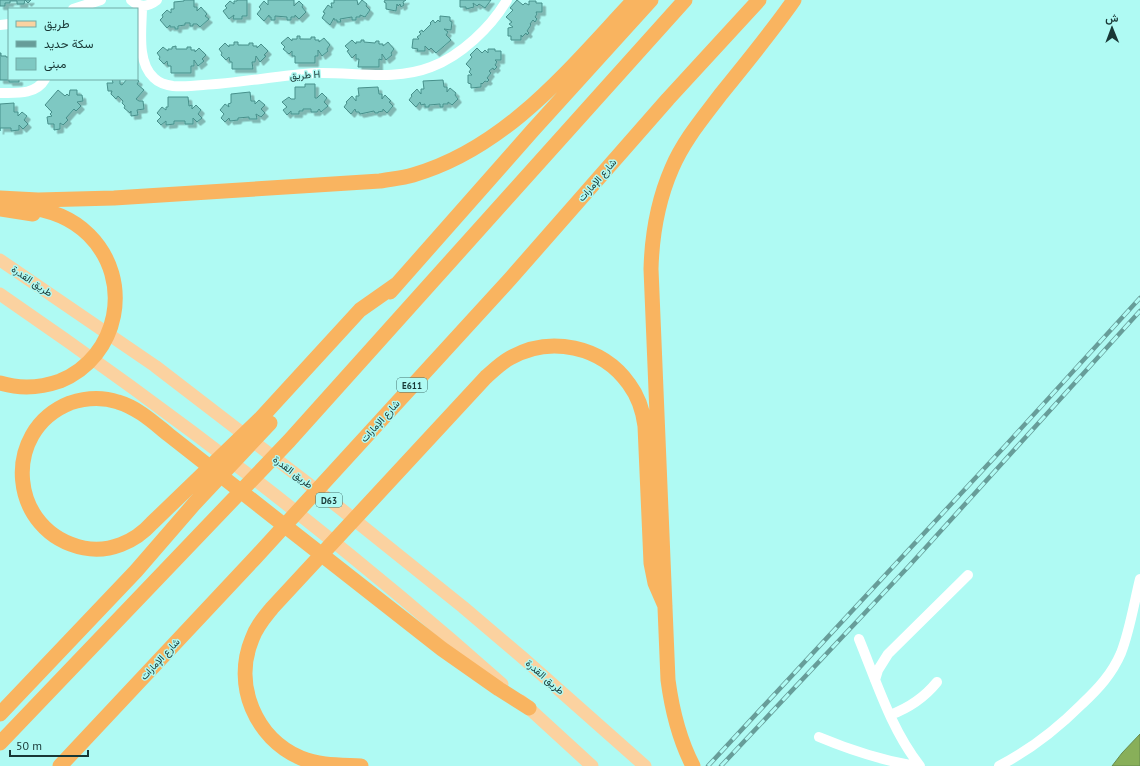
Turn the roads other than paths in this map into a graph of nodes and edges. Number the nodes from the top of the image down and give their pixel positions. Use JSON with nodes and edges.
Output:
{"nodes":[{"id":1,"x":101,"y":0,"type":"edge"},
{"id":2,"x":131,"y":0,"type":"edge"},
{"id":3,"x":157,"y":0,"type":"edge"},
{"id":4,"x":507,"y":0,"type":"edge"},
{"id":5,"x":634,"y":0,"type":"edge"},
{"id":6,"x":651,"y":0,"type":"edge"},
{"id":7,"x":685,"y":0,"type":"edge"},
{"id":8,"x":759,"y":0,"type":"edge"},
{"id":9,"x":794,"y":0,"type":"edge"},
{"id":10,"x":142,"y":6,"type":"junction"},
{"id":11,"x":76,"y":8,"type":"edge"},
{"id":12,"x":44,"y":80,"type":"edge"},
{"id":13,"x":0,"y":93,"type":"edge"},
{"id":14,"x":0,"y":198,"type":"edge"},
{"id":15,"x":0,"y":205,"type":"edge"},
{"id":16,"x":0,"y":209,"type":"edge"},
{"id":17,"x":0,"y":260,"type":"edge"},
{"id":18,"x":397,"y":284,"type":"junction"},
{"id":19,"x":0,"y":294,"type":"edge"},
{"id":20,"x":0,"y":376,"type":"edge"},
{"id":21,"x":0,"y":383,"type":"edge"},
{"id":22,"x":968,"y":575,"type":"dead end"},
{"id":23,"x":1140,"y":579,"type":"edge"},
{"id":24,"x":665,"y":606,"type":"junction"},
{"id":25,"x":859,"y":639,"type":"dead end"},
{"id":26,"x":875,"y":680,"type":"junction"},
{"id":27,"x":937,"y":682,"type":"dead end"},
{"id":28,"x":529,"y":708,"type":"junction"},
{"id":29,"x":0,"y":714,"type":"edge"},
{"id":30,"x":890,"y":715,"type":"junction"},
{"id":31,"x":819,"y":737,"type":"dead end"},
{"id":32,"x":0,"y":743,"type":"edge"},
{"id":33,"x":643,"y":764,"type":"edge"},
{"id":34,"x":60,"y":766,"type":"edge"},
{"id":35,"x":361,"y":766,"type":"edge"},
{"id":36,"x":592,"y":766,"type":"edge"},
{"id":37,"x":693,"y":766,"type":"edge"},
{"id":38,"x":915,"y":766,"type":"edge"},
{"id":39,"x":920,"y":766,"type":"edge"},
{"id":40,"x":999,"y":766,"type":"edge"}],
"edges":[{"from":1,"to":11,"type":"street"},
{"from":2,"to":10,"type":"street"},
{"from":3,"to":10,"type":"street"},
{"from":4,"to":10,"type":"street","name":"طريق H"},
{"from":5,"to":14,"type":"highway"},
{"from":6,"to":18,"type":"highway"},
{"from":7,"to":32,"type":"highway"},
{"from":8,"to":34,"type":"highway","name":"شارع الإمارات","number":"E611"},
{"from":9,"to":24,"type":"highway"},
{"from":12,"to":13,"type":"street"},
{"from":15,"to":21,"type":"highway"},
{"from":16,"to":20,"type":"highway"},
{"from":17,"to":33,"type":"main road","name":"طريق القدرة","number":"D63"},
{"from":18,"to":28,"type":"highway"},
{"from":18,"to":29,"type":"highway"},
{"from":19,"to":28,"type":"main road"},
{"from":22,"to":26,"type":"street"},
{"from":23,"to":40,"type":"street"},
{"from":24,"to":35,"type":"highway"},
{"from":24,"to":37,"type":"highway"},
{"from":25,"to":26,"type":"street"},
{"from":26,"to":30,"type":"street"},
{"from":27,"to":30,"type":"street"},
{"from":28,"to":36,"type":"main road"},
{"from":30,"to":39,"type":"street"},
{"from":31,"to":38,"type":"street"}]}
